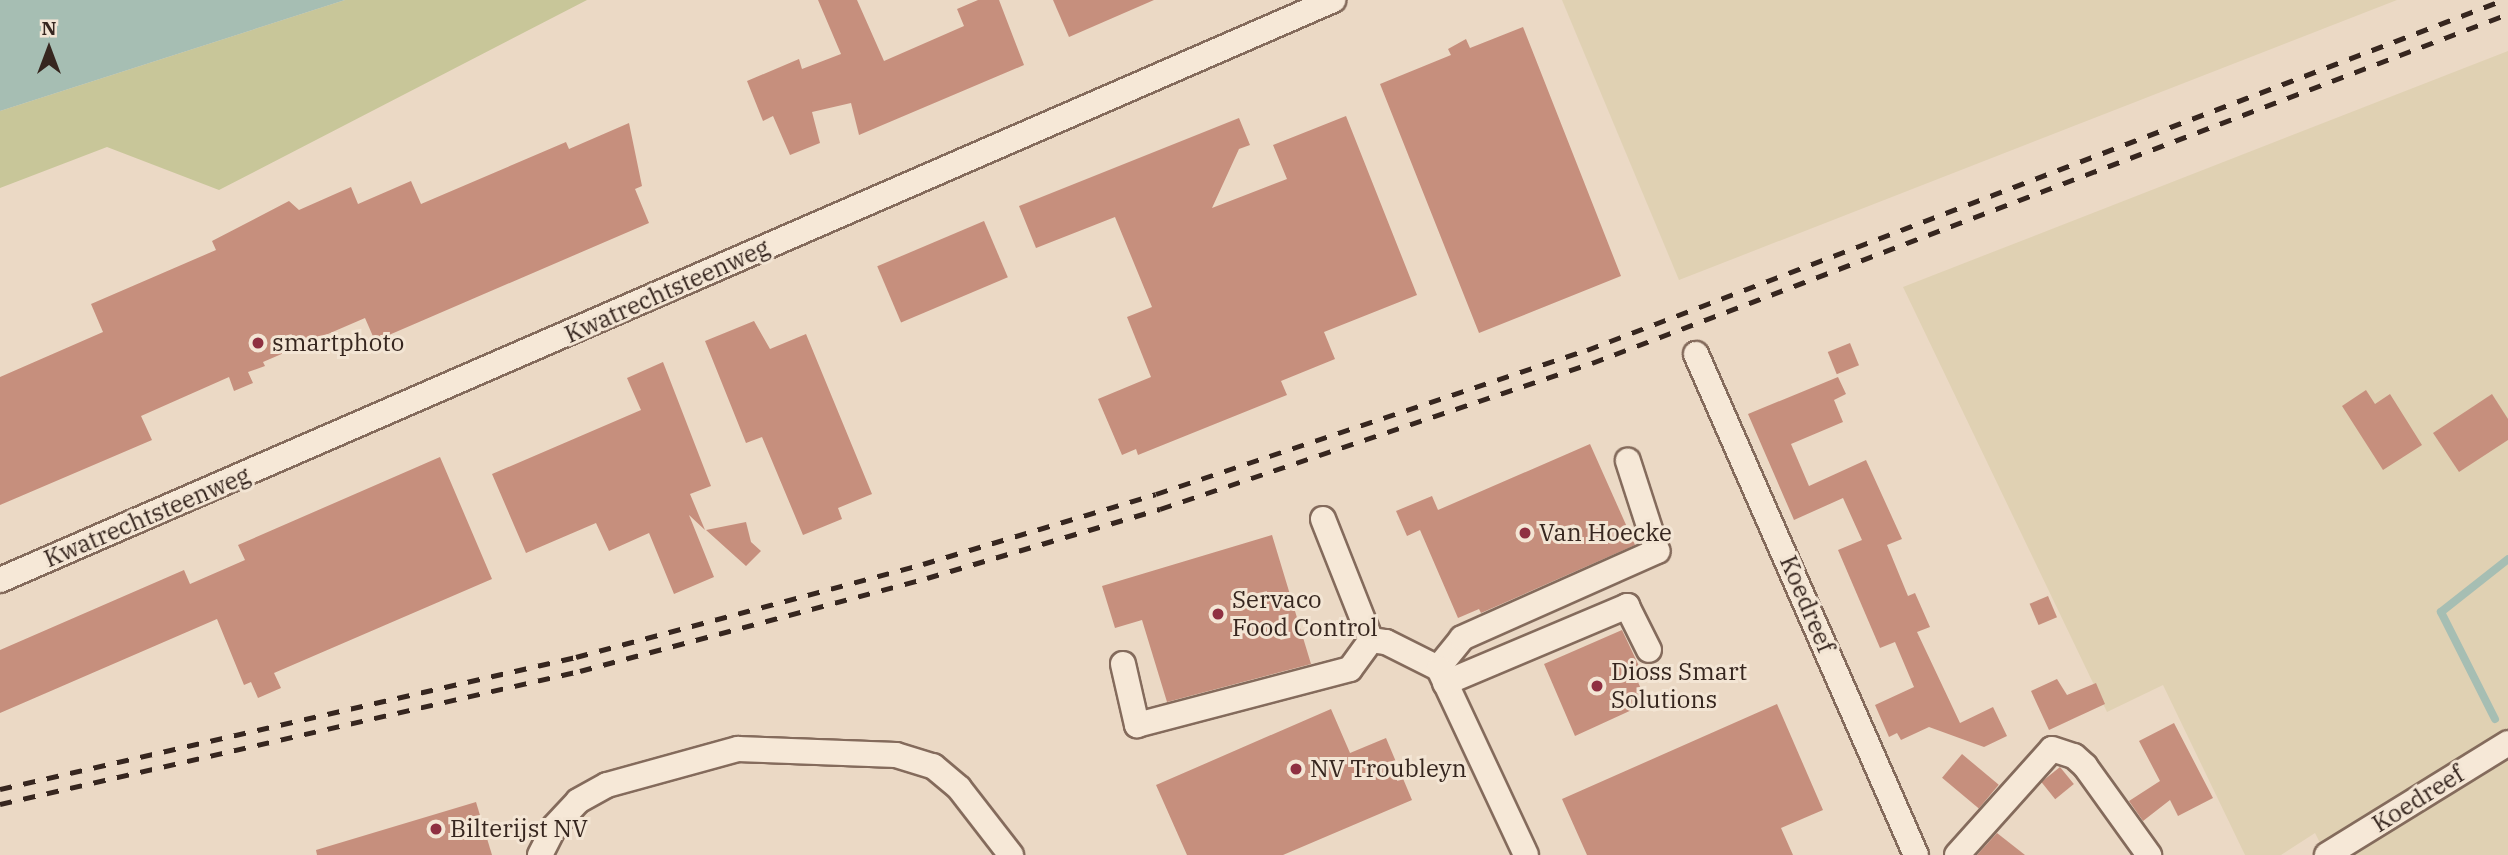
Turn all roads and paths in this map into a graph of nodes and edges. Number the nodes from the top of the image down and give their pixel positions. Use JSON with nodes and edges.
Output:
{"nodes":[{"id":1,"x":1334,"y":0,"type":"edge"},
{"id":2,"x":1696,"y":354,"type":"dead end"},
{"id":3,"x":1628,"y":461,"type":"dead end"},
{"id":4,"x":1323,"y":519,"type":"dead end"},
{"id":5,"x":0,"y":580,"type":"edge"},
{"id":6,"x":1371,"y":640,"type":"junction"},
{"id":7,"x":1649,"y":650,"type":"dead end"},
{"id":8,"x":1123,"y":664,"type":"dead end"},
{"id":9,"x":1442,"y":676,"type":"junction"},
{"id":10,"x":2508,"y":743,"type":"edge"},
{"id":11,"x":540,"y":855,"type":"edge"},
{"id":12,"x":1011,"y":855,"type":"edge"},
{"id":13,"x":1526,"y":855,"type":"edge"},
{"id":14,"x":1916,"y":855,"type":"edge"},
{"id":15,"x":1957,"y":855,"type":"edge"},
{"id":16,"x":2149,"y":855,"type":"edge"},
{"id":17,"x":2328,"y":855,"type":"edge"}],
"edges":[{"from":1,"to":5,"type":"street","name":"Kwatrechtsteenweg"},
{"from":2,"to":14,"type":"street","name":"Koedreef"},
{"from":3,"to":9,"type":"street"},
{"from":4,"to":6,"type":"street"},
{"from":6,"to":8,"type":"street"},
{"from":6,"to":9,"type":"street"},
{"from":7,"to":9,"type":"street"},
{"from":9,"to":13,"type":"street"},
{"from":10,"to":17,"type":"street","name":"Koedreef"},
{"from":11,"to":12,"type":"street"},
{"from":15,"to":16,"type":"street"}]}
